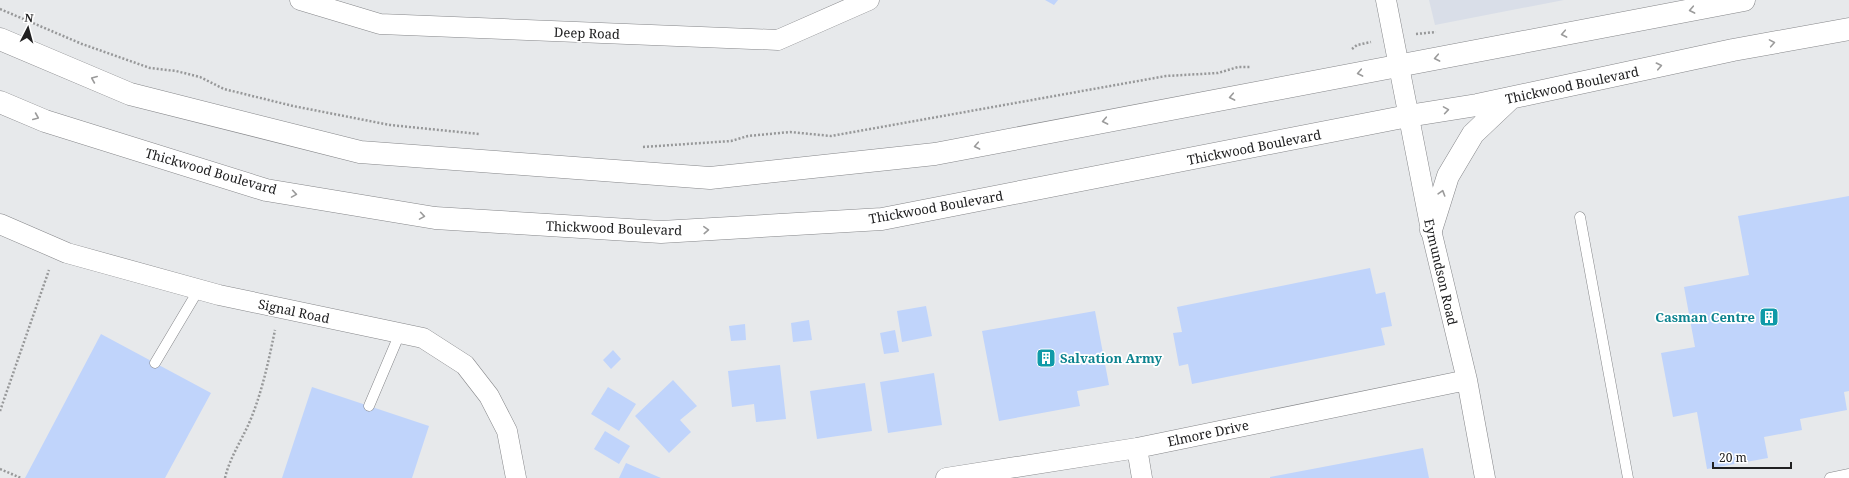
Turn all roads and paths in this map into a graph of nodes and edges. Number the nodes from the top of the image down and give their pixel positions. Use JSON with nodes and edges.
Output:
{"nodes":[{"id":1,"x":300,"y":0,"type":"edge"},
{"id":2,"x":869,"y":0,"type":"edge"},
{"id":3,"x":1386,"y":0,"type":"edge"},
{"id":4,"x":1744,"y":0,"type":"edge"},
{"id":5,"x":0,"y":9,"type":"edge"},
{"id":6,"x":1849,"y":29,"type":"edge"},
{"id":7,"x":0,"y":39,"type":"edge"},
{"id":8,"x":1357,"y":45,"type":"dead end"},
{"id":9,"x":1349,"y":51,"type":"dead end"},
{"id":10,"x":1398,"y":66,"type":"junction"},
{"id":11,"x":1251,"y":68,"type":"dead end"},
{"id":12,"x":1511,"y":98,"type":"junction"},
{"id":13,"x":0,"y":102,"type":"edge"},
{"id":14,"x":1408,"y":116,"type":"junction"},
{"id":15,"x":484,"y":135,"type":"dead end"},
{"id":16,"x":639,"y":147,"type":"dead end"},
{"id":17,"x":1580,"y":217,"type":"dead end"},
{"id":18,"x":0,"y":224,"type":"edge"},
{"id":19,"x":1431,"y":230,"type":"junction"},
{"id":20,"x":57,"y":248,"type":"junction"},
{"id":21,"x":199,"y":289,"type":"junction"},
{"id":22,"x":280,"y":308,"type":"junction"},
{"id":23,"x":400,"y":333,"type":"junction"},
{"id":24,"x":155,"y":363,"type":"dead end"},
{"id":25,"x":1468,"y":380,"type":"junction"},
{"id":26,"x":369,"y":406,"type":"dead end"},
{"id":27,"x":0,"y":411,"type":"edge"},
{"id":28,"x":1137,"y":448,"type":"junction"},
{"id":29,"x":0,"y":469,"type":"edge"},
{"id":30,"x":1849,"y":474,"type":"edge"},
{"id":31,"x":21,"y":478,"type":"edge"},
{"id":32,"x":224,"y":478,"type":"edge"},
{"id":33,"x":516,"y":478,"type":"edge"},
{"id":34,"x":946,"y":478,"type":"edge"},
{"id":35,"x":1142,"y":478,"type":"edge"},
{"id":36,"x":1485,"y":478,"type":"edge"},
{"id":37,"x":1628,"y":478,"type":"edge"},
{"id":38,"x":1830,"y":478,"type":"edge"}],
"edges":[{"from":1,"to":2,"type":"street","name":"Deep Road"},
{"from":3,"to":10,"type":"street","name":"Eymundson Road"},
{"from":4,"to":10,"type":"main road","one_way":true},
{"from":5,"to":15,"type":"path"},
{"from":12,"to":6,"type":"main road","name":"Thickwood Boulevard","one_way":true},
{"from":10,"to":7,"type":"main road","one_way":true},
{"from":8,"to":9,"type":"path"},
{"from":10,"to":14,"type":"street","name":"Eymundson Road"},
{"from":11,"to":16,"type":"path"},
{"from":14,"to":12,"type":"main road","name":"Thickwood Boulevard","one_way":true},
{"from":19,"to":12,"type":"main road","one_way":true},
{"from":13,"to":14,"type":"main road","name":"Thickwood Boulevard","one_way":true},
{"from":14,"to":19,"type":"street","name":"Eymundson Road"},
{"from":17,"to":37,"type":"lane"},
{"from":18,"to":20,"type":"street","name":"Signal Road"},
{"from":19,"to":25,"type":"street","name":"Eymundson Road"},
{"from":20,"to":21,"type":"street","name":"Signal Road"},
{"from":20,"to":27,"type":"path"},
{"from":21,"to":22,"type":"street","name":"Signal Road"},
{"from":21,"to":24,"type":"lane"},
{"from":22,"to":23,"type":"street","name":"Signal Road"},
{"from":22,"to":32,"type":"path"},
{"from":23,"to":26,"type":"lane"},
{"from":23,"to":33,"type":"street","name":"Signal Road"},
{"from":25,"to":28,"type":"street","name":"Elmore Drive"},
{"from":25,"to":36,"type":"street","name":"Eymundson Road"},
{"from":28,"to":34,"type":"street","name":"Elmore Drive"},
{"from":28,"to":35,"type":"street"},
{"from":29,"to":31,"type":"path"},
{"from":30,"to":38,"type":"lane"}]}
